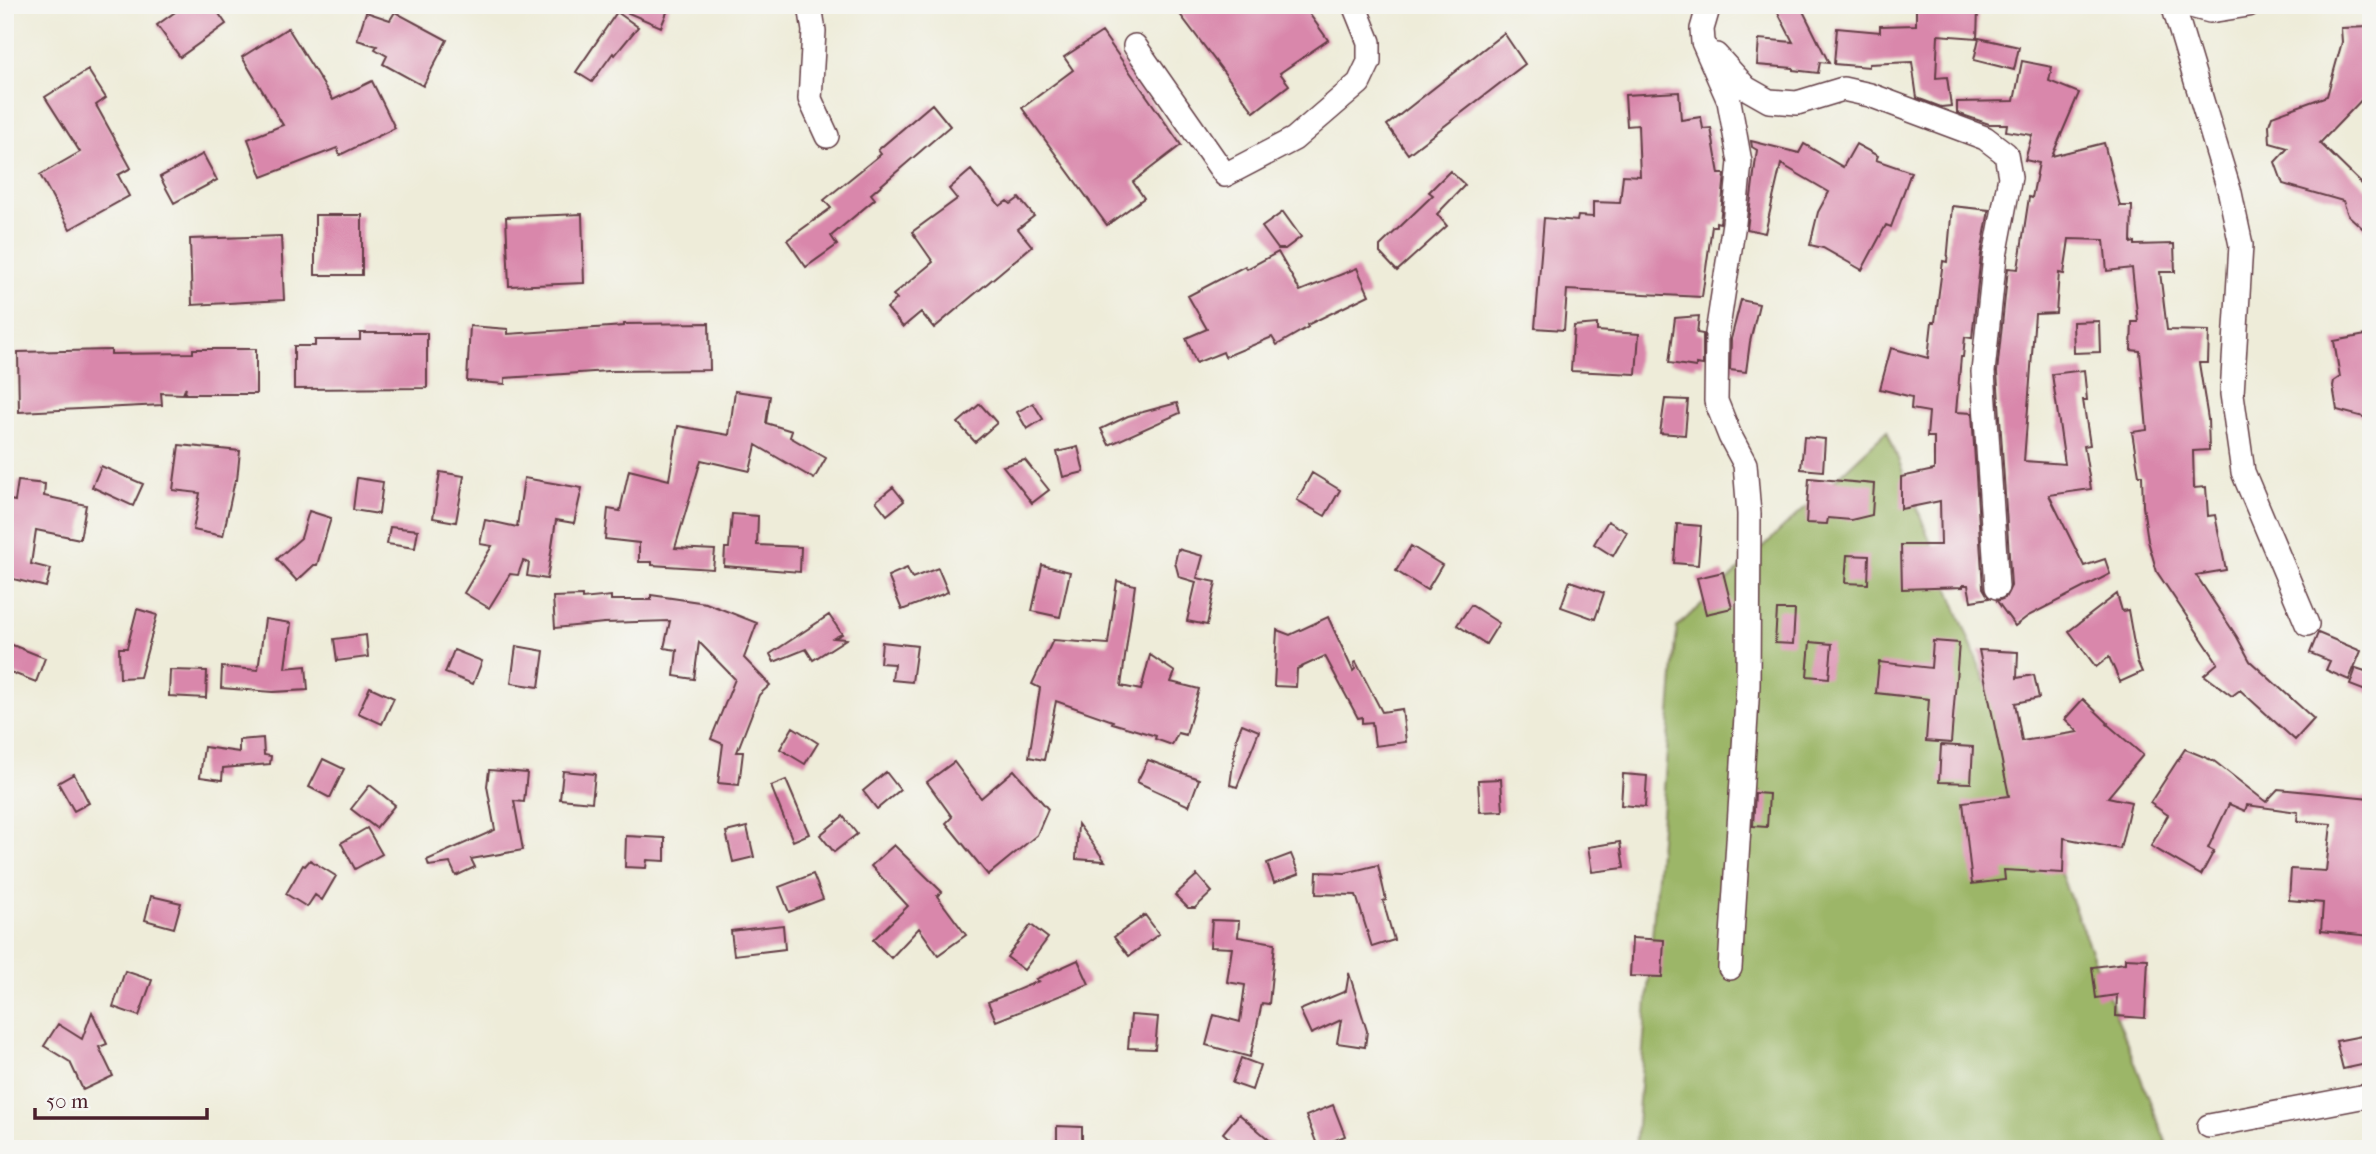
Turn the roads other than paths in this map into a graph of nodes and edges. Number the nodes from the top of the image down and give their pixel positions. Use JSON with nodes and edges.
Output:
{"nodes":[{"id":1,"x":810,"y":5,"type":"edge"},
{"id":2,"x":1354,"y":5,"type":"edge"},
{"id":3,"x":1709,"y":5,"type":"edge"},
{"id":4,"x":2173,"y":5,"type":"edge"},
{"id":5,"x":2187,"y":5,"type":"edge"},
{"id":6,"x":2248,"y":5,"type":"edge"},
{"id":7,"x":1703,"y":42,"type":"junction"},
{"id":8,"x":1135,"y":46,"type":"dead end"},
{"id":9,"x":827,"y":136,"type":"dead end"},
{"id":10,"x":1997,"y":587,"type":"dead end"},
{"id":11,"x":2306,"y":624,"type":"dead end"},
{"id":12,"x":1730,"y":968,"type":"dead end"},
{"id":13,"x":2371,"y":1095,"type":"edge"},
{"id":14,"x":2209,"y":1126,"type":"dead end"}],
"edges":[{"from":1,"to":9,"type":"street"},
{"from":2,"to":8,"type":"street"},
{"from":3,"to":7,"type":"street"},
{"from":4,"to":11,"type":"street"},
{"from":5,"to":6,"type":"street"},
{"from":7,"to":10,"type":"street"},
{"from":7,"to":12,"type":"street"},
{"from":13,"to":14,"type":"street"}]}
